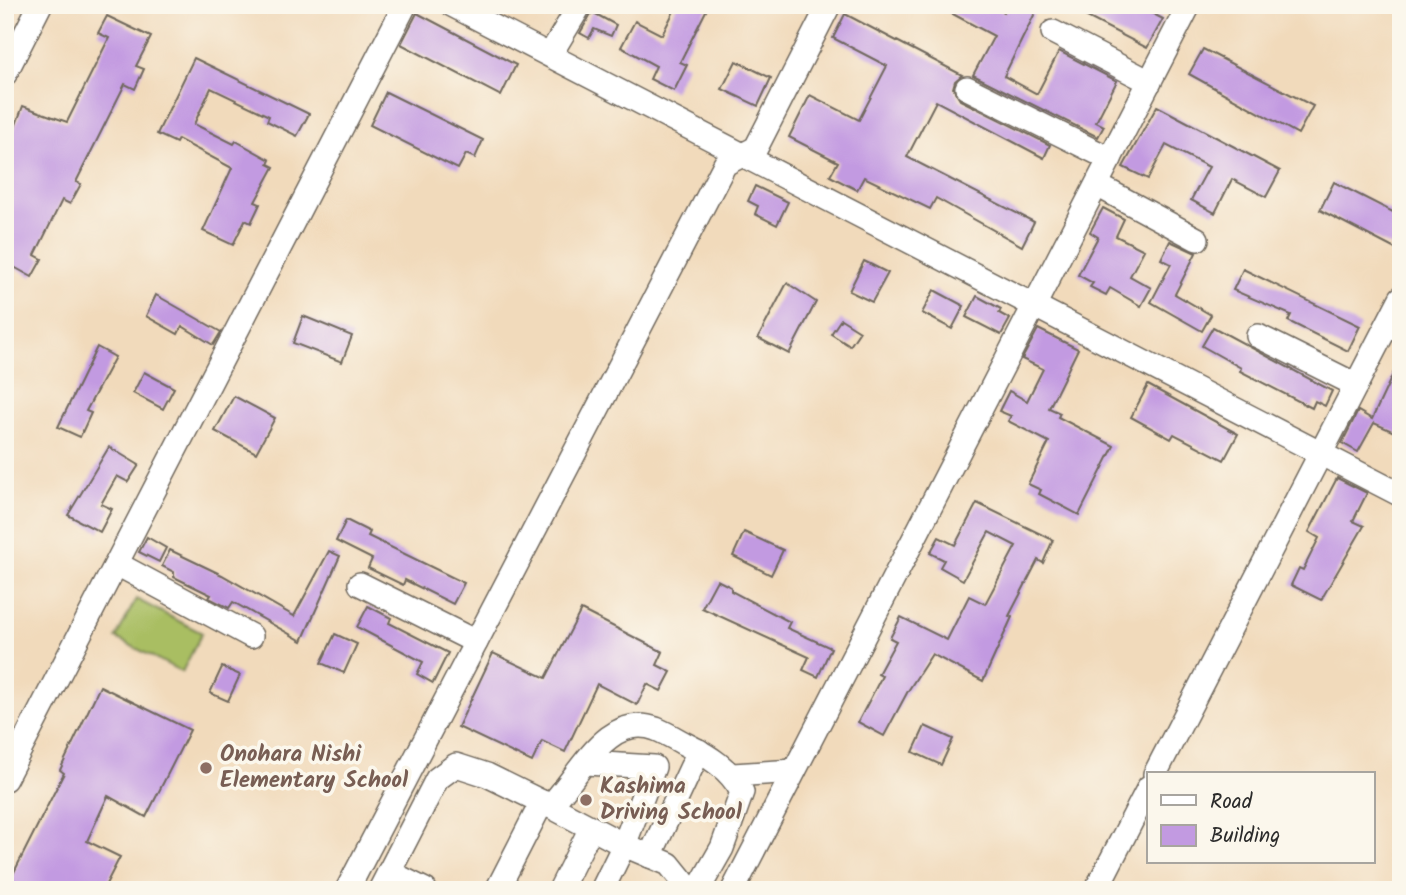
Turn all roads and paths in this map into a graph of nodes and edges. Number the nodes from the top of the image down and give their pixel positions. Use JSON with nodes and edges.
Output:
{"nodes":[{"id":1,"x":40,"y":5,"type":"edge"},
{"id":2,"x":405,"y":5,"type":"edge"},
{"id":3,"x":452,"y":5,"type":"edge"},
{"id":4,"x":580,"y":5,"type":"edge"},
{"id":5,"x":829,"y":5,"type":"edge"},
{"id":6,"x":1189,"y":5,"type":"edge"},
{"id":7,"x":1053,"y":32,"type":"dead end"},
{"id":8,"x":550,"y":55,"type":"junction"},
{"id":9,"x":5,"y":74,"type":"edge"},
{"id":10,"x":1150,"y":82,"type":"junction"},
{"id":11,"x":967,"y":88,"type":"dead end"},
{"id":12,"x":743,"y":155,"type":"junction"},
{"id":13,"x":1110,"y":159,"type":"junction"},
{"id":14,"x":1097,"y":185,"type":"junction"},
{"id":15,"x":1197,"y":239,"type":"dead end"},
{"id":16,"x":1401,"y":299,"type":"edge"},
{"id":17,"x":1034,"y":307,"type":"junction"},
{"id":18,"x":1258,"y":336,"type":"dead end"},
{"id":19,"x":1356,"y":385,"type":"junction"},
{"id":20,"x":1321,"y":453,"type":"junction"},
{"id":21,"x":1401,"y":495,"type":"edge"},
{"id":22,"x":117,"y":564,"type":"junction"},
{"id":23,"x":360,"y":584,"type":"dead end"},
{"id":24,"x":251,"y":636,"type":"dead end"},
{"id":25,"x":477,"y":642,"type":"junction"},
{"id":26,"x":699,"y":751,"type":"junction"},
{"id":27,"x":586,"y":763,"type":"junction"},
{"id":28,"x":794,"y":771,"type":"junction"},
{"id":29,"x":1156,"y":772,"type":"edge"},
{"id":30,"x":733,"y":775,"type":"junction"},
{"id":31,"x":5,"y":779,"type":"edge"},
{"id":32,"x":1147,"y":791,"type":"edge"},
{"id":33,"x":546,"y":804,"type":"junction"},
{"id":34,"x":591,"y":828,"type":"junction"},
{"id":35,"x":624,"y":845,"type":"junction"},
{"id":36,"x":650,"y":856,"type":"junction"},
{"id":37,"x":385,"y":881,"type":"edge"},
{"id":38,"x":347,"y":890,"type":"edge"},
{"id":39,"x":425,"y":890,"type":"edge"},
{"id":40,"x":497,"y":890,"type":"edge"},
{"id":41,"x":560,"y":890,"type":"edge"},
{"id":42,"x":603,"y":890,"type":"edge"},
{"id":43,"x":690,"y":890,"type":"edge"},
{"id":44,"x":698,"y":890,"type":"edge"},
{"id":45,"x":733,"y":890,"type":"edge"},
{"id":46,"x":1096,"y":890,"type":"edge"}],
"edges":[{"from":1,"to":9,"type":"street"},
{"from":2,"to":22,"type":"street"},
{"from":3,"to":8,"type":"street"},
{"from":4,"to":8,"type":"street"},
{"from":5,"to":12,"type":"street"},
{"from":6,"to":10,"type":"street"},
{"from":7,"to":10,"type":"street"},
{"from":8,"to":12,"type":"street"},
{"from":10,"to":13,"type":"street"},
{"from":11,"to":13,"type":"street"},
{"from":12,"to":17,"type":"street"},
{"from":12,"to":25,"type":"street"},
{"from":13,"to":14,"type":"street"},
{"from":14,"to":15,"type":"street"},
{"from":14,"to":17,"type":"street"},
{"from":16,"to":19,"type":"street"},
{"from":17,"to":20,"type":"street"},
{"from":17,"to":28,"type":"street"},
{"from":18,"to":19,"type":"street"},
{"from":19,"to":20,"type":"street"},
{"from":20,"to":21,"type":"street"},
{"from":20,"to":29,"type":"street"},
{"from":22,"to":24,"type":"street"},
{"from":22,"to":31,"type":"street"},
{"from":23,"to":25,"type":"street"},
{"from":25,"to":38,"type":"street"},
{"from":26,"to":27,"type":"street"},
{"from":26,"to":30,"type":"street"},
{"from":26,"to":36,"type":"street"},
{"from":27,"to":33,"type":"street"},
{"from":27,"to":35,"type":"street"},
{"from":28,"to":30,"type":"street"},
{"from":28,"to":45,"type":"street"},
{"from":30,"to":44,"type":"street"},
{"from":32,"to":46,"type":"street"},
{"from":33,"to":34,"type":"street"},
{"from":33,"to":37,"type":"street"},
{"from":33,"to":40,"type":"street"},
{"from":34,"to":35,"type":"street"},
{"from":34,"to":41,"type":"street"},
{"from":35,"to":36,"type":"street"},
{"from":35,"to":42,"type":"street"},
{"from":36,"to":43,"type":"street"},
{"from":37,"to":39,"type":"street"}]}
